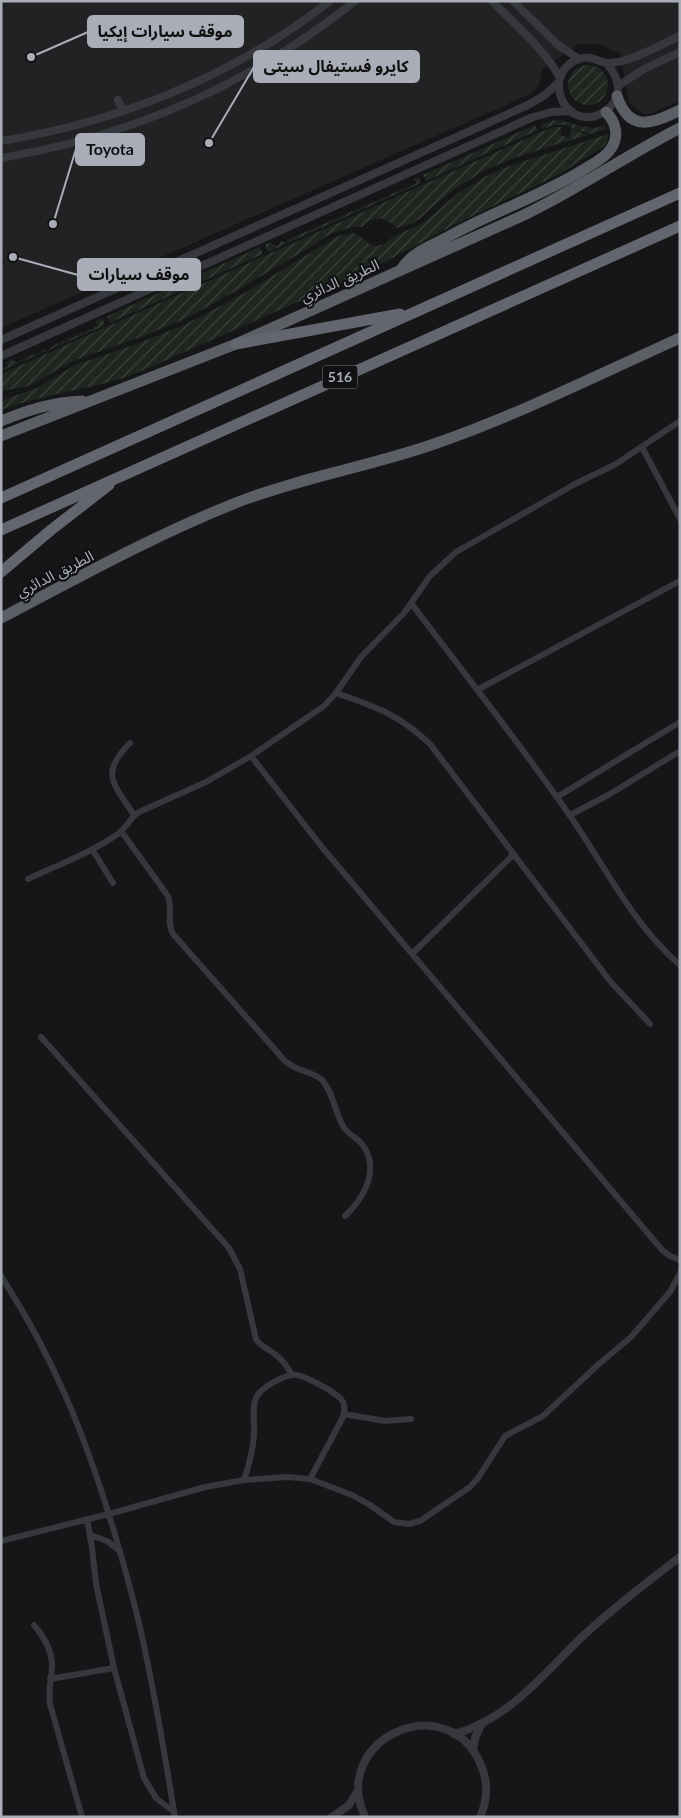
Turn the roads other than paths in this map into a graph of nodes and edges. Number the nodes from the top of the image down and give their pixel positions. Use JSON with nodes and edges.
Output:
{"nodes":[{"id":1,"x":330,"y":1,"type":"edge"},
{"id":2,"x":355,"y":1,"type":"edge"},
{"id":3,"x":492,"y":1,"type":"edge"},
{"id":4,"x":513,"y":1,"type":"edge"},
{"id":5,"x":680,"y":36,"type":"edge"},
{"id":6,"x":680,"y":52,"type":"edge"},
{"id":7,"x":579,"y":59,"type":"junction"},
{"id":8,"x":606,"y":63,"type":"junction"},
{"id":9,"x":560,"y":80,"type":"junction"},
{"id":10,"x":618,"y":91,"type":"junction"},
{"id":11,"x":118,"y":100,"type":"dead end"},
{"id":12,"x":680,"y":110,"type":"edge"},
{"id":13,"x":123,"y":111,"type":"junction"},
{"id":14,"x":570,"y":111,"type":"junction"},
{"id":15,"x":606,"y":112,"type":"junction"},
{"id":16,"x":680,"y":128,"type":"edge"},
{"id":17,"x":1,"y":141,"type":"edge"},
{"id":18,"x":1,"y":158,"type":"edge"},
{"id":19,"x":680,"y":193,"type":"edge"},
{"id":20,"x":680,"y":226,"type":"edge"},
{"id":21,"x":398,"y":272,"type":"junction"},
{"id":22,"x":414,"y":312,"type":"junction"},
{"id":23,"x":680,"y":338,"type":"edge"},
{"id":24,"x":1,"y":340,"type":"edge"},
{"id":25,"x":236,"y":344,"type":"junction"},
{"id":26,"x":1,"y":356,"type":"edge"},
{"id":27,"x":93,"y":400,"type":"junction"},
{"id":28,"x":1,"y":421,"type":"edge"},
{"id":29,"x":680,"y":421,"type":"edge"},
{"id":30,"x":1,"y":436,"type":"edge"},
{"id":31,"x":642,"y":447,"type":"junction"},
{"id":32,"x":125,"y":473,"type":"junction"},
{"id":33,"x":1,"y":498,"type":"edge"},
{"id":34,"x":680,"y":519,"type":"edge"},
{"id":35,"x":1,"y":530,"type":"edge"},
{"id":36,"x":1,"y":572,"type":"edge"},
{"id":37,"x":680,"y":581,"type":"edge"},
{"id":38,"x":412,"y":603,"type":"junction"},
{"id":39,"x":1,"y":618,"type":"edge"},
{"id":40,"x":477,"y":690,"type":"junction"},
{"id":41,"x":336,"y":693,"type":"junction"},
{"id":42,"x":680,"y":722,"type":"edge"},
{"id":43,"x":130,"y":743,"type":"dead end"},
{"id":44,"x":680,"y":751,"type":"edge"},
{"id":45,"x":251,"y":756,"type":"junction"},
{"id":46,"x":557,"y":797,"type":"junction"},
{"id":47,"x":134,"y":815,"type":"junction"},
{"id":48,"x":570,"y":815,"type":"junction"},
{"id":49,"x":121,"y":831,"type":"junction"},
{"id":50,"x":92,"y":850,"type":"junction"},
{"id":51,"x":514,"y":854,"type":"junction"},
{"id":52,"x":28,"y":880,"type":"dead end"},
{"id":53,"x":113,"y":883,"type":"dead end"},
{"id":54,"x":413,"y":953,"type":"junction"},
{"id":55,"x":680,"y":965,"type":"edge"},
{"id":56,"x":650,"y":1024,"type":"dead end"},
{"id":57,"x":41,"y":1037,"type":"dead end"},
{"id":58,"x":345,"y":1216,"type":"dead end"},
{"id":59,"x":680,"y":1260,"type":"edge"},
{"id":60,"x":680,"y":1273,"type":"edge"},
{"id":61,"x":1,"y":1276,"type":"edge"},
{"id":62,"x":292,"y":1375,"type":"junction"},
{"id":63,"x":344,"y":1414,"type":"junction"},
{"id":64,"x":411,"y":1420,"type":"dead end"},
{"id":65,"x":310,"y":1479,"type":"junction"},
{"id":66,"x":244,"y":1480,"type":"junction"},
{"id":67,"x":109,"y":1514,"type":"junction"},
{"id":68,"x":87,"y":1520,"type":"junction"},
{"id":69,"x":90,"y":1535,"type":"junction"},
{"id":70,"x":1,"y":1541,"type":"edge"},
{"id":71,"x":120,"y":1551,"type":"junction"},
{"id":72,"x":680,"y":1557,"type":"edge"},
{"id":73,"x":34,"y":1625,"type":"dead end"},
{"id":74,"x":114,"y":1668,"type":"junction"},
{"id":75,"x":50,"y":1679,"type":"junction"},
{"id":76,"x":482,"y":1723,"type":"junction"},
{"id":77,"x":454,"y":1734,"type":"junction"},
{"id":78,"x":473,"y":1750,"type":"junction"},
{"id":79,"x":358,"y":1790,"type":"junction"},
{"id":80,"x":174,"y":1814,"type":"edge"},
{"id":81,"x":82,"y":1817,"type":"edge"},
{"id":82,"x":332,"y":1817,"type":"edge"},
{"id":83,"x":365,"y":1817,"type":"edge"},
{"id":84,"x":480,"y":1817,"type":"edge"}],
"edges":[{"from":1,"to":13,"type":"street"},
{"from":2,"to":18,"type":"street"},
{"from":3,"to":9,"type":"street"},
{"from":4,"to":7,"type":"street"},
{"from":5,"to":8,"type":"street"},
{"from":6,"to":10,"type":"street"},
{"from":7,"to":8,"type":"street"},
{"from":7,"to":9,"type":"street"},
{"from":8,"to":10,"type":"street"},
{"from":9,"to":14,"type":"street"},
{"from":9,"to":24,"type":"street"},
{"from":10,"to":12,"type":"highway"},
{"from":10,"to":15,"type":"street"},
{"from":11,"to":13,"type":"street"},
{"from":13,"to":17,"type":"street"},
{"from":14,"to":15,"type":"street"},
{"from":14,"to":26,"type":"street"},
{"from":15,"to":21,"type":"highway"},
{"from":16,"to":21,"type":"highway","name":"الطريق الدائري","number":"516"},
{"from":19,"to":22,"type":"highway","number":"516"},
{"from":20,"to":32,"type":"highway","number":"516"},
{"from":21,"to":25,"type":"highway","name":"الطريق الدائري","number":"516"},
{"from":22,"to":25,"type":"highway","number":"516"},
{"from":22,"to":33,"type":"highway","number":"516"},
{"from":23,"to":39,"type":"highway","name":"الطريق الدائري"},
{"from":25,"to":27,"type":"highway","name":"الطريق الدائري","number":"516"},
{"from":27,"to":28,"type":"highway"},
{"from":27,"to":30,"type":"highway","name":"الطريق الدائري","number":"516"},
{"from":29,"to":31,"type":"street"},
{"from":31,"to":34,"type":"street"},
{"from":31,"to":38,"type":"street"},
{"from":32,"to":35,"type":"highway","number":"516"},
{"from":32,"to":36,"type":"highway","number":"516"},
{"from":37,"to":40,"type":"street"},
{"from":38,"to":40,"type":"street"},
{"from":38,"to":41,"type":"street"},
{"from":40,"to":46,"type":"street"},
{"from":41,"to":45,"type":"street"},
{"from":41,"to":51,"type":"street"},
{"from":42,"to":46,"type":"street"},
{"from":43,"to":47,"type":"street"},
{"from":44,"to":48,"type":"street"},
{"from":45,"to":47,"type":"street"},
{"from":45,"to":54,"type":"street"},
{"from":46,"to":48,"type":"street"},
{"from":47,"to":49,"type":"street"},
{"from":48,"to":55,"type":"street"},
{"from":49,"to":50,"type":"street"},
{"from":49,"to":58,"type":"street"},
{"from":50,"to":52,"type":"street"},
{"from":50,"to":53,"type":"street"},
{"from":51,"to":54,"type":"street"},
{"from":51,"to":56,"type":"street"},
{"from":54,"to":59,"type":"street"},
{"from":57,"to":62,"type":"street"},
{"from":60,"to":65,"type":"street"},
{"from":61,"to":67,"type":"street"},
{"from":62,"to":63,"type":"street"},
{"from":62,"to":66,"type":"street"},
{"from":63,"to":64,"type":"street"},
{"from":63,"to":65,"type":"street"},
{"from":65,"to":66,"type":"street"},
{"from":66,"to":67,"type":"street"},
{"from":67,"to":68,"type":"street"},
{"from":67,"to":71,"type":"street"},
{"from":68,"to":69,"type":"street"},
{"from":68,"to":70,"type":"street"},
{"from":69,"to":71,"type":"street"},
{"from":69,"to":74,"type":"street"},
{"from":71,"to":80,"type":"street"},
{"from":72,"to":76,"type":"street"},
{"from":73,"to":75,"type":"street"},
{"from":74,"to":75,"type":"street"},
{"from":74,"to":80,"type":"street"},
{"from":75,"to":81,"type":"street"},
{"from":76,"to":77,"type":"street"},
{"from":76,"to":78,"type":"street"},
{"from":77,"to":78,"type":"street"},
{"from":77,"to":79,"type":"street"},
{"from":78,"to":84,"type":"street"},
{"from":79,"to":82,"type":"street"},
{"from":79,"to":83,"type":"street"}]}
